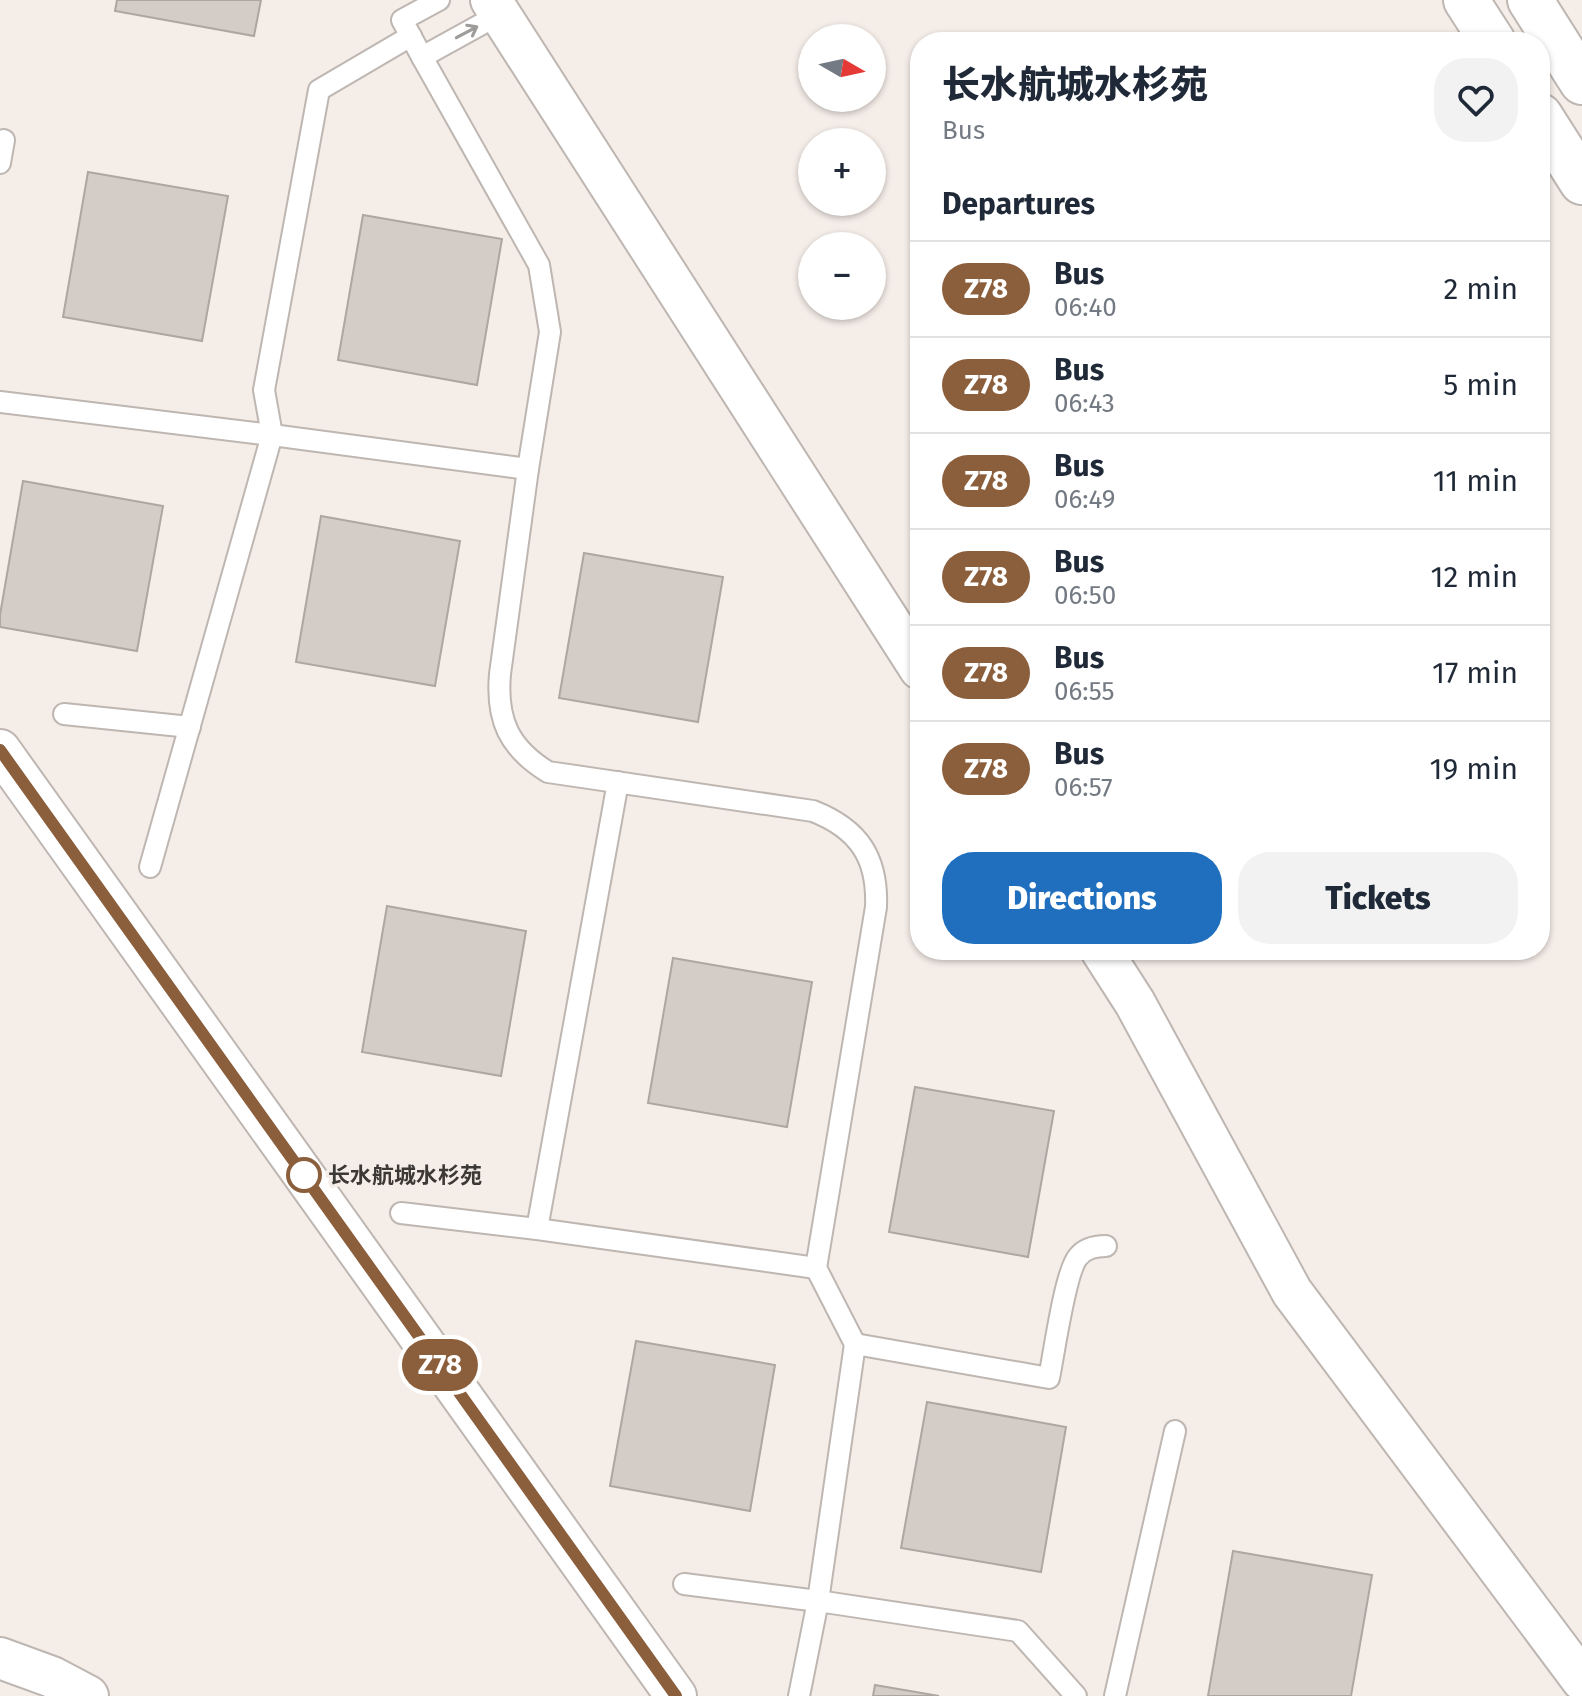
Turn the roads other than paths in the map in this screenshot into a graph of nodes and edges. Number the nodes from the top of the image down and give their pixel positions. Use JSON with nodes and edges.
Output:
{"nodes":[{"id":1,"x":439,"y":0,"type":"edge"},
{"id":2,"x":1466,"y":0,"type":"edge"},
{"id":3,"x":1530,"y":0,"type":"edge"},
{"id":4,"x":495,"y":7,"type":"edge"},
{"id":5,"x":1487,"y":32,"type":"edge"},
{"id":6,"x":411,"y":36,"type":"junction"},
{"id":7,"x":422,"y":57,"type":"junction"},
{"id":8,"x":1582,"y":82,"type":"edge"},
{"id":9,"x":1550,"y":132,"type":"edge"},
{"id":10,"x":4,"y":140,"type":"dead end"},
{"id":11,"x":0,"y":163,"type":"edge"},
{"id":12,"x":1582,"y":182,"type":"edge"},
{"id":13,"x":0,"y":402,"type":"edge"},
{"id":14,"x":272,"y":435,"type":"junction"},
{"id":15,"x":528,"y":469,"type":"junction"},
{"id":16,"x":910,"y":653,"type":"edge"},
{"id":17,"x":64,"y":714,"type":"dead end"},
{"id":18,"x":190,"y":727,"type":"junction"},
{"id":19,"x":0,"y":750,"type":"edge"},
{"id":20,"x":618,"y":782,"type":"junction"},
{"id":21,"x":150,"y":867,"type":"dead end"},
{"id":22,"x":1107,"y":960,"type":"edge"},
{"id":23,"x":401,"y":1213,"type":"dead end"},
{"id":24,"x":537,"y":1229,"type":"junction"},
{"id":25,"x":1106,"y":1246,"type":"dead end"},
{"id":26,"x":816,"y":1268,"type":"junction"},
{"id":27,"x":855,"y":1344,"type":"junction"},
{"id":28,"x":1175,"y":1431,"type":"dead end"},
{"id":29,"x":684,"y":1584,"type":"dead end"},
{"id":30,"x":818,"y":1601,"type":"junction"},
{"id":31,"x":0,"y":1658,"type":"edge"},
{"id":32,"x":1582,"y":1680,"type":"edge"},
{"id":33,"x":88,"y":1696,"type":"edge"},
{"id":34,"x":676,"y":1696,"type":"edge"},
{"id":35,"x":799,"y":1696,"type":"edge"},
{"id":36,"x":1076,"y":1696,"type":"edge"},
{"id":37,"x":1115,"y":1696,"type":"edge"}],
"edges":[{"from":1,"to":6,"type":"lane"},
{"from":2,"to":5,"type":"highway"},
{"from":3,"to":8,"type":"highway"},
{"from":7,"to":4,"type":"lane","one_way":true},
{"from":4,"to":16,"type":"street"},
{"from":6,"to":7,"type":"lane"},
{"from":6,"to":14,"type":"lane"},
{"from":7,"to":15,"type":"lane"},
{"from":9,"to":12,"type":"highway"},
{"from":10,"to":11,"type":"lane"},
{"from":13,"to":14,"type":"lane"},
{"from":14,"to":15,"type":"lane"},
{"from":14,"to":18,"type":"lane"},
{"from":15,"to":20,"type":"lane"},
{"from":17,"to":18,"type":"lane"},
{"from":18,"to":21,"type":"lane"},
{"from":19,"to":34,"type":"street"},
{"from":20,"to":24,"type":"lane"},
{"from":20,"to":26,"type":"lane"},
{"from":22,"to":32,"type":"street"},
{"from":23,"to":24,"type":"lane"},
{"from":24,"to":26,"type":"lane"},
{"from":25,"to":27,"type":"lane"},
{"from":26,"to":27,"type":"lane"},
{"from":27,"to":30,"type":"lane"},
{"from":28,"to":37,"type":"lane"},
{"from":29,"to":30,"type":"lane"},
{"from":30,"to":35,"type":"lane"},
{"from":30,"to":36,"type":"lane"},
{"from":31,"to":33,"type":"street"}]}
